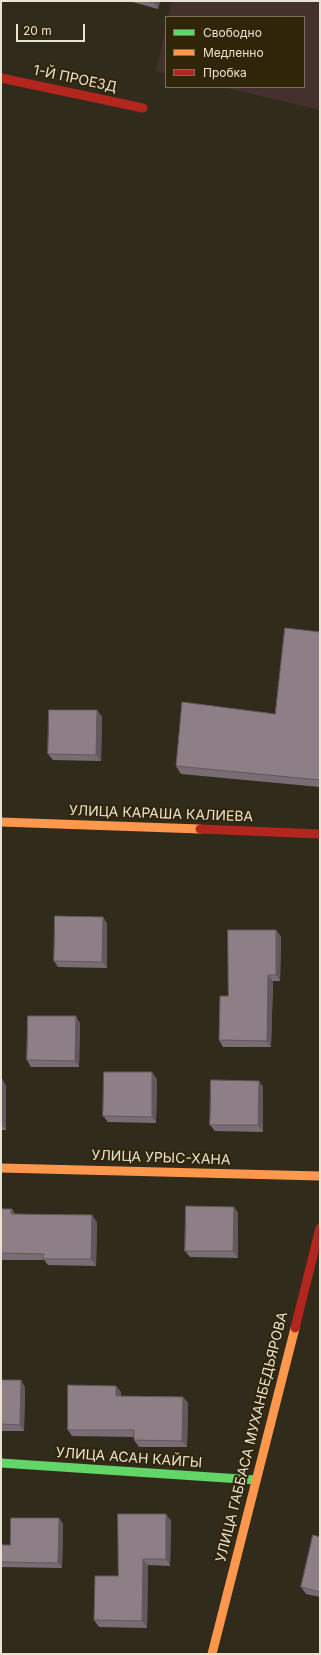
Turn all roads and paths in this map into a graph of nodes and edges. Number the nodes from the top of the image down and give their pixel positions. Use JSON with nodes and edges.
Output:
{"nodes":[{"id":1,"x":1,"y":78,"type":"edge"},
{"id":2,"x":143,"y":108,"type":"dead end"},
{"id":3,"x":1,"y":822,"type":"edge"},
{"id":4,"x":320,"y":834,"type":"edge"},
{"id":5,"x":1,"y":1168,"type":"edge"},
{"id":6,"x":320,"y":1176,"type":"edge"},
{"id":7,"x":320,"y":1228,"type":"edge"},
{"id":8,"x":1,"y":1463,"type":"edge"},
{"id":9,"x":256,"y":1480,"type":"junction"},
{"id":10,"x":212,"y":1654,"type":"edge"}],
"edges":[{"from":1,"to":2,"type":"street","name":"1-Й ПРОЕЗД"},
{"from":3,"to":4,"type":"street","name":"УЛИЦА КАРАША КАЛИЕВА"},
{"from":5,"to":6,"type":"street","name":"УЛИЦА УРЫС-ХАНА"},
{"from":7,"to":9,"type":"street","name":"УЛИЦА ГАББАСА МУХАНБЕДЬЯРОВА"},
{"from":8,"to":9,"type":"street","name":"УЛИЦА АСАН КАЙГЫ"},
{"from":9,"to":10,"type":"street","name":"УЛИЦА ГАББАСА МУХАНБЕДЬЯРОВА"}]}
